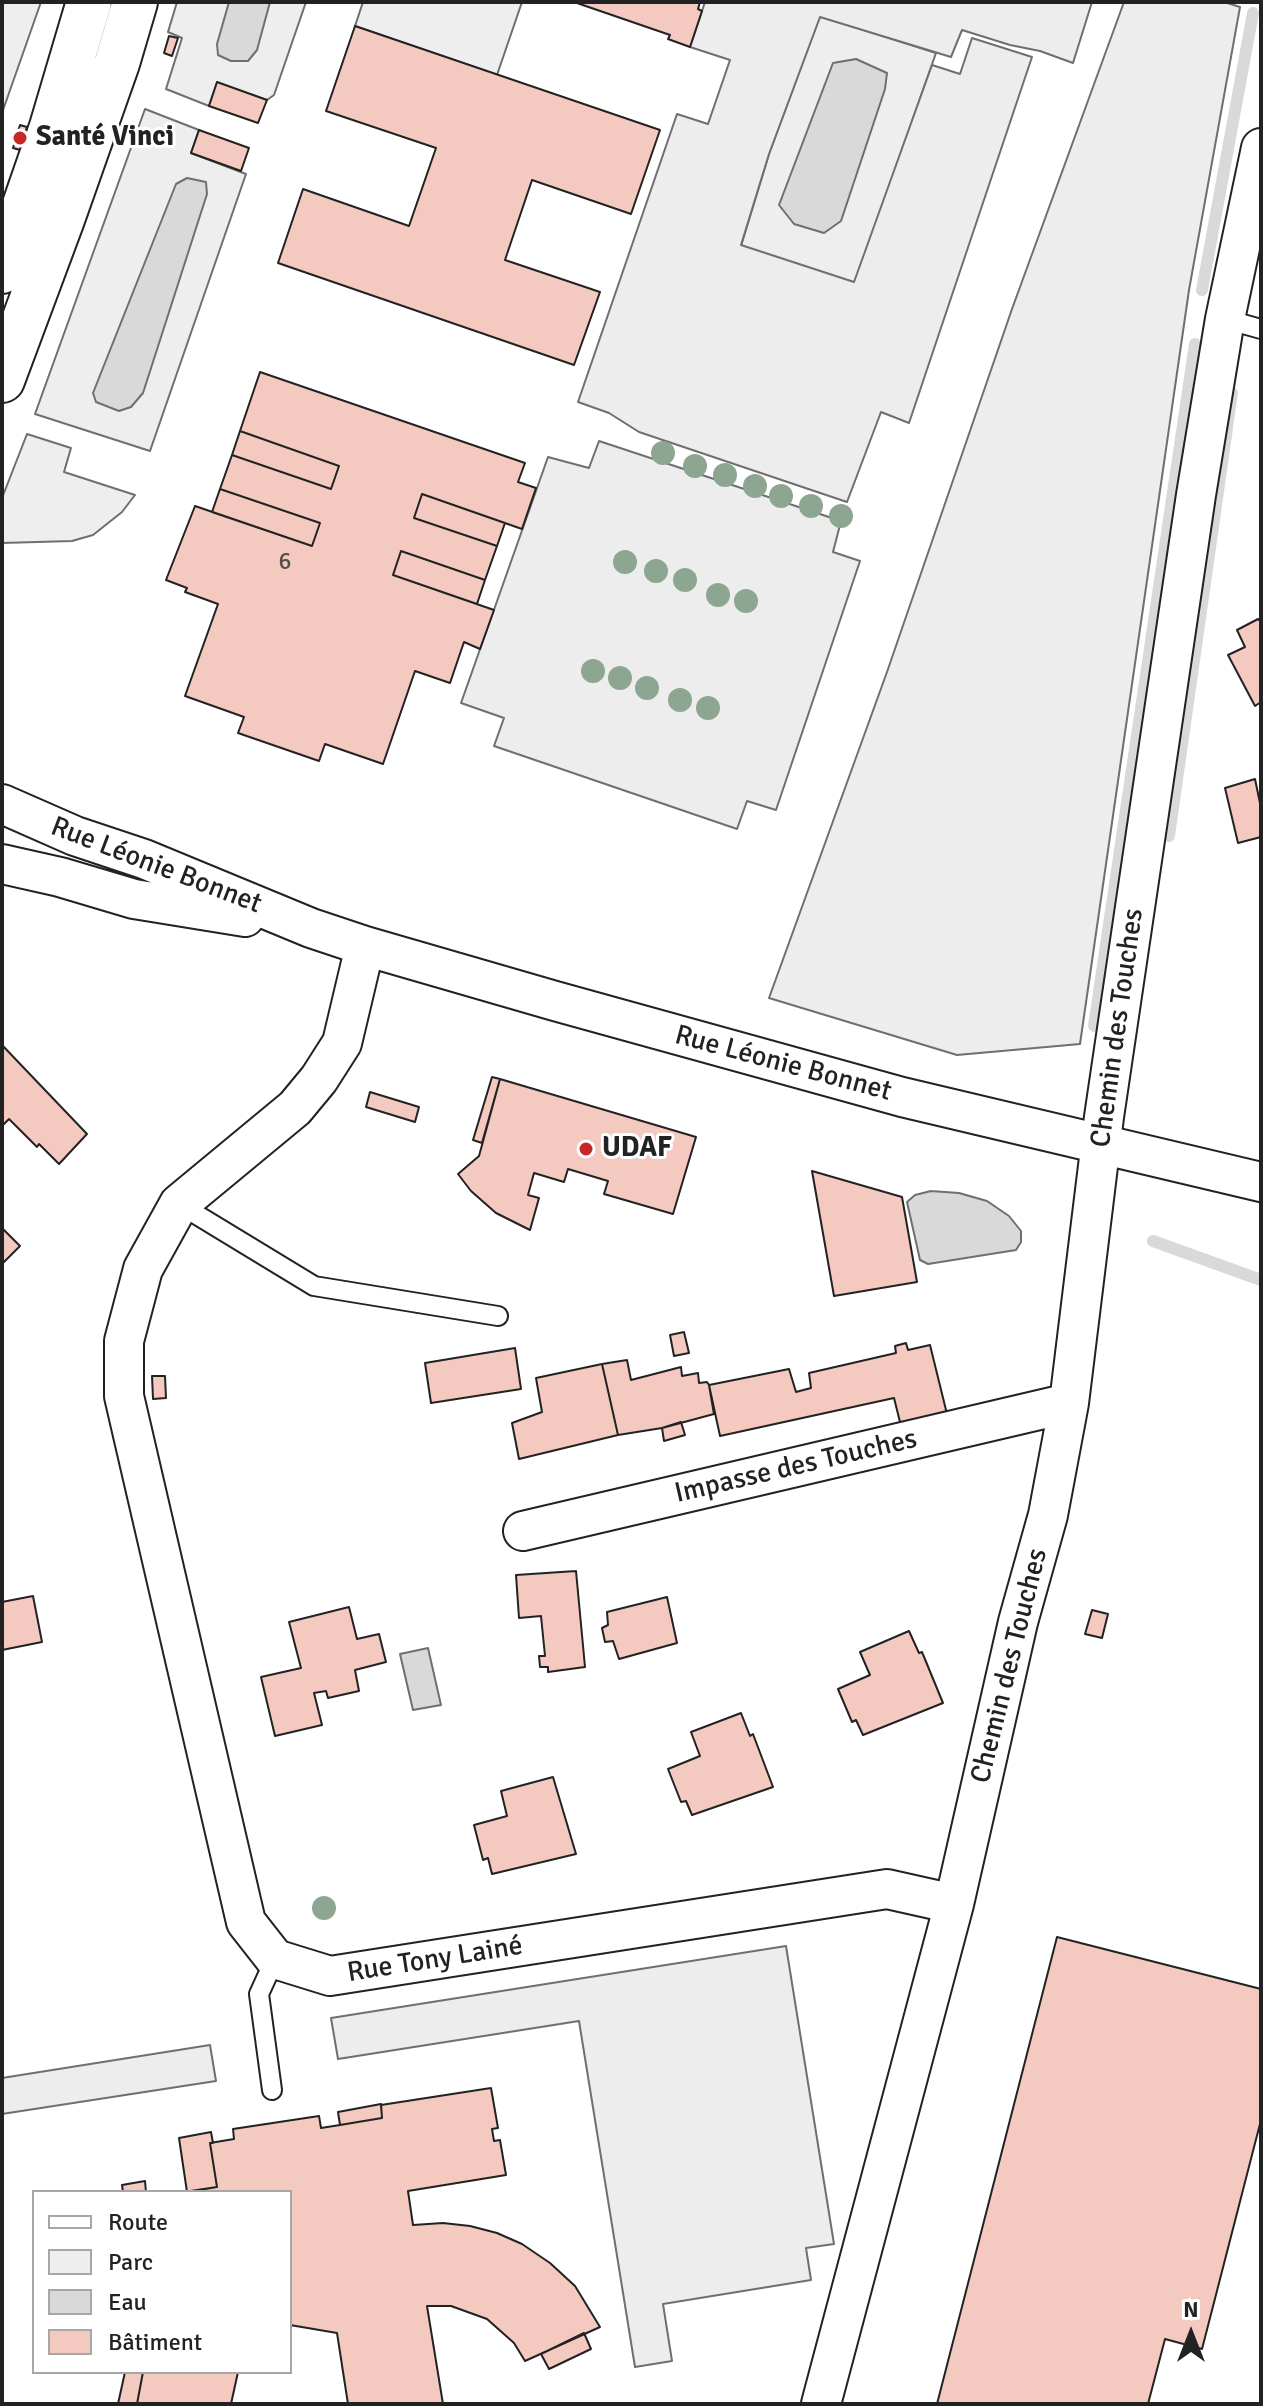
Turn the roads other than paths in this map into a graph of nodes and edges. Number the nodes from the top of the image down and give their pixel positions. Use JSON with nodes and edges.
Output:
{"nodes":[{"id":1,"x":89,"y":2,"type":"edge"},
{"id":2,"x":135,"y":2,"type":"edge"},
{"id":3,"x":1261,"y":148,"type":"edge"},
{"id":4,"x":2,"y":271,"type":"edge"},
{"id":5,"x":1243,"y":324,"type":"edge"},
{"id":6,"x":2,"y":380,"type":"edge"},
{"id":7,"x":2,"y":804,"type":"edge"},
{"id":8,"x":2,"y":864,"type":"edge"},
{"id":9,"x":311,"y":928,"type":"junction"},
{"id":10,"x":365,"y":946,"type":"junction"},
{"id":11,"x":1101,"y":1144,"type":"junction"},
{"id":12,"x":1261,"y":1182,"type":"edge"},
{"id":13,"x":179,"y":1204,"type":"junction"},
{"id":14,"x":498,"y":1316,"type":"dead end"},
{"id":15,"x":1069,"y":1403,"type":"junction"},
{"id":16,"x":523,"y":1531,"type":"dead end"},
{"id":17,"x":954,"y":1904,"type":"junction"},
{"id":18,"x":275,"y":1959,"type":"junction"},
{"id":19,"x":272,"y":2090,"type":"dead end"},
{"id":20,"x":821,"y":2404,"type":"edge"}],
"edges":[{"from":1,"to":4,"type":"street"},
{"from":2,"to":6,"type":"street"},
{"from":3,"to":5,"type":"street","name":"Chemin des Touches"},
{"from":5,"to":11,"type":"street","name":"Chemin des Touches"},
{"from":7,"to":9,"type":"street","name":"Rue Léonie Bonnet"},
{"from":8,"to":9,"type":"street","name":"Rue Léonie Bonnet"},
{"from":9,"to":10,"type":"street","name":"Rue Léonie Bonnet"},
{"from":10,"to":11,"type":"street","name":"Rue Léonie Bonnet"},
{"from":10,"to":13,"type":"street"},
{"from":11,"to":12,"type":"street","name":"Rue Léonie Bonnet"},
{"from":11,"to":15,"type":"street","name":"Chemin des Touches"},
{"from":13,"to":14,"type":"lane"},
{"from":13,"to":18,"type":"street"},
{"from":15,"to":16,"type":"street","name":"Impasse des Touches"},
{"from":15,"to":17,"type":"street","name":"Chemin des Touches"},
{"from":17,"to":18,"type":"street","name":"Rue Tony Lainé"},
{"from":17,"to":20,"type":"street"},
{"from":18,"to":19,"type":"lane"}]}
